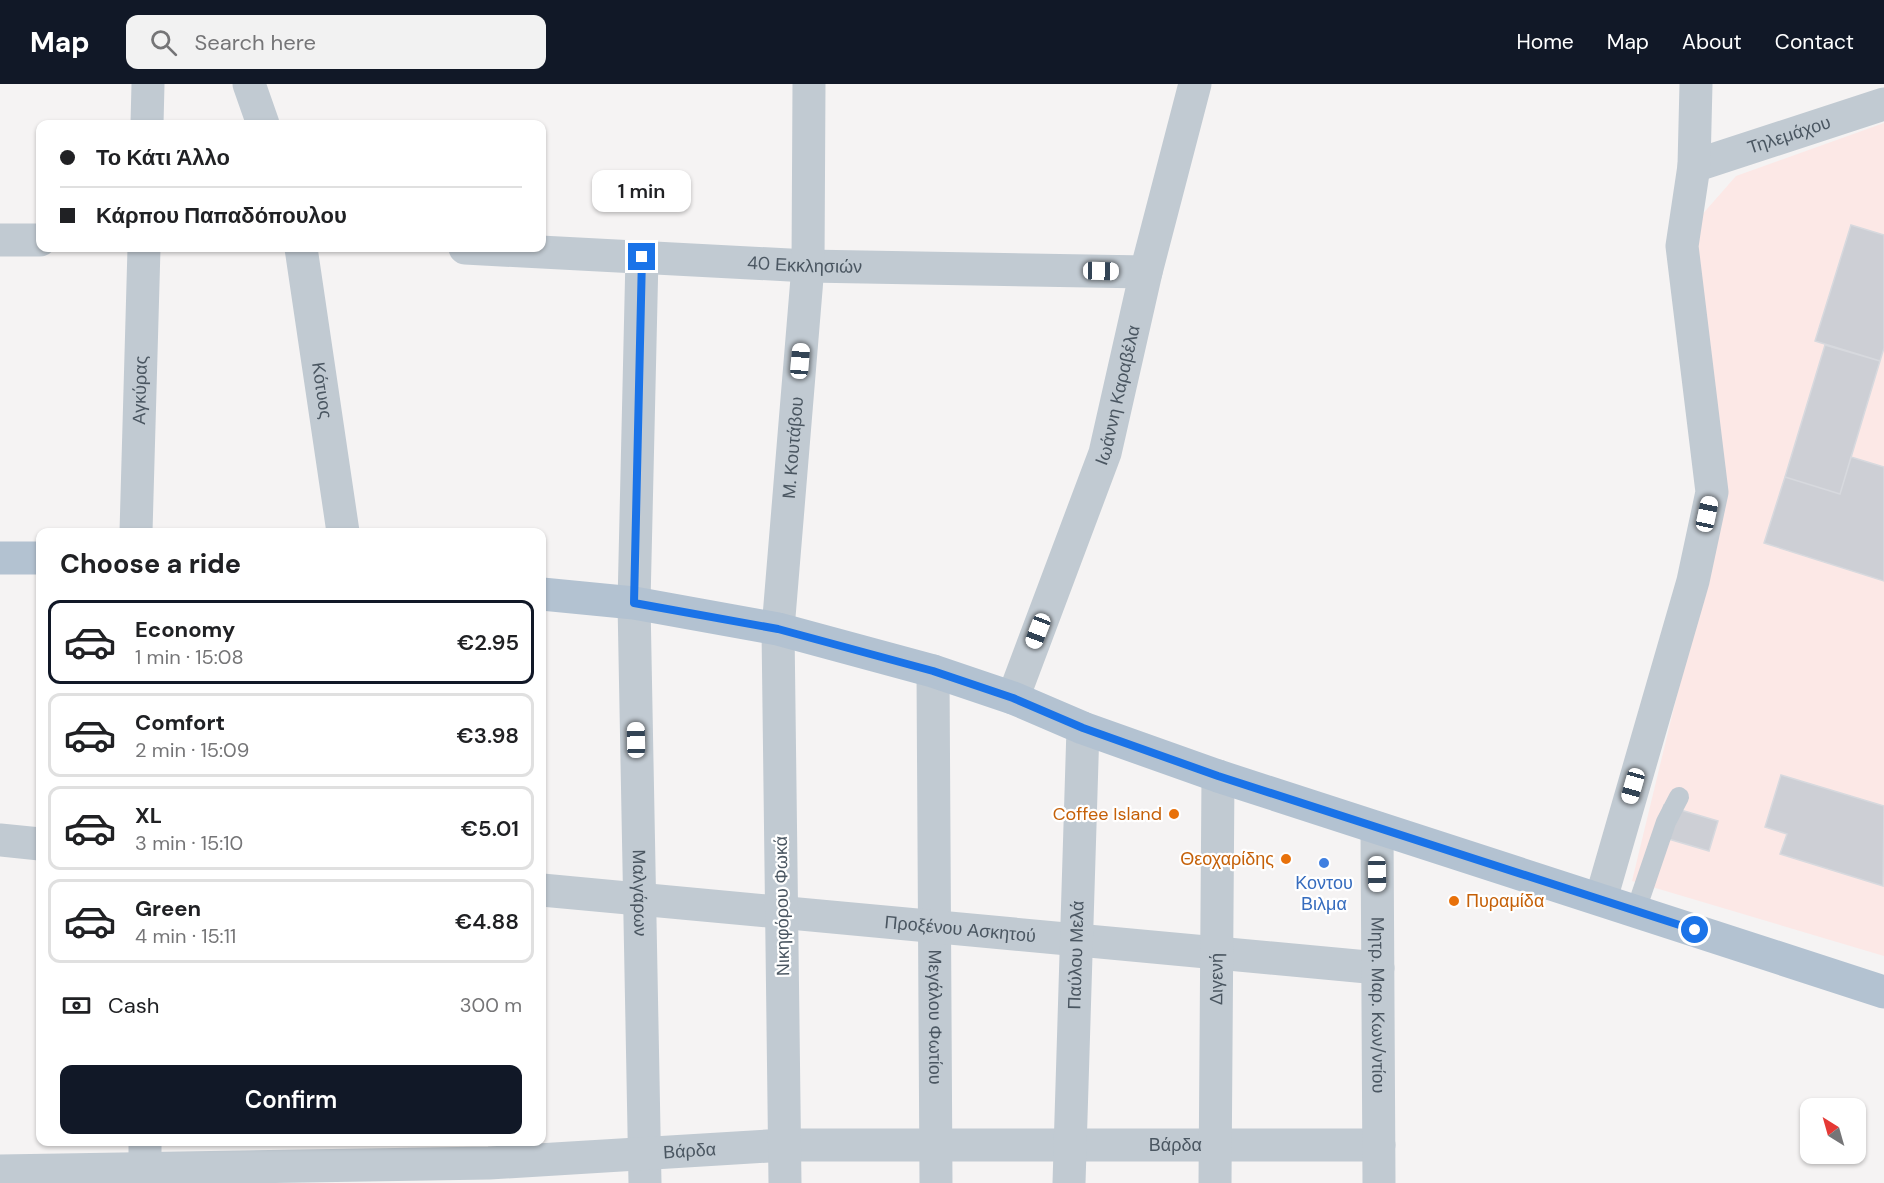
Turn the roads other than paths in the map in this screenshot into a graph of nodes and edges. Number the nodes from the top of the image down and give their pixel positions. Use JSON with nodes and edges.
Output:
{"nodes":[{"id":1,"x":148,"y":84,"type":"edge"},
{"id":2,"x":249,"y":84,"type":"edge"},
{"id":3,"x":809,"y":84,"type":"edge"},
{"id":4,"x":1196,"y":84,"type":"edge"},
{"id":5,"x":1696,"y":84,"type":"edge"},
{"id":6,"x":1884,"y":104,"type":"edge"},
{"id":7,"x":147,"y":120,"type":"edge"},
{"id":8,"x":262,"y":120,"type":"edge"},
{"id":9,"x":1694,"y":166,"type":"junction"},
{"id":10,"x":0,"y":240,"type":"edge"},
{"id":11,"x":36,"y":240,"type":"edge"},
{"id":12,"x":144,"y":252,"type":"edge"},
{"id":13,"x":303,"y":252,"type":"edge"},
{"id":14,"x":544,"y":252,"type":"edge"},
{"id":15,"x":642,"y":257,"type":"junction"},
{"id":16,"x":808,"y":266,"type":"junction"},
{"id":17,"x":1146,"y":272,"type":"junction"},
{"id":18,"x":136,"y":528,"type":"edge"},
{"id":19,"x":342,"y":528,"type":"edge"},
{"id":20,"x":0,"y":558,"type":"edge"},
{"id":21,"x":36,"y":558,"type":"edge"},
{"id":22,"x":546,"y":594,"type":"edge"},
{"id":23,"x":634,"y":603,"type":"junction"},
{"id":24,"x":778,"y":629,"type":"junction"},
{"id":25,"x":933,"y":671,"type":"junction"},
{"id":26,"x":1013,"y":698,"type":"junction"},
{"id":27,"x":1083,"y":728,"type":"junction"},
{"id":28,"x":1218,"y":776,"type":"junction"},
{"id":29,"x":1679,"y":797,"type":"dead end"},
{"id":30,"x":1377,"y":828,"type":"junction"},
{"id":31,"x":0,"y":840,"type":"edge"},
{"id":32,"x":36,"y":844,"type":"edge"},
{"id":33,"x":546,"y":890,"type":"edge"},
{"id":34,"x":639,"y":899,"type":"junction"},
{"id":35,"x":1601,"y":899,"type":"junction"},
{"id":36,"x":1636,"y":910,"type":"junction"},
{"id":37,"x":782,"y":913,"type":"junction"},
{"id":38,"x":934,"y":927,"type":"junction"},
{"id":39,"x":1077,"y":940,"type":"junction"},
{"id":40,"x":1216,"y":953,"type":"junction"},
{"id":41,"x":1378,"y":968,"type":"junction"},
{"id":42,"x":1884,"y":992,"type":"edge"},
{"id":43,"x":785,"y":1145,"type":"junction"},
{"id":44,"x":936,"y":1145,"type":"junction"},
{"id":45,"x":1070,"y":1145,"type":"junction"},
{"id":46,"x":1215,"y":1145,"type":"junction"},
{"id":47,"x":1379,"y":1145,"type":"junction"},
{"id":48,"x":332,"y":1163,"type":"edge"},
{"id":49,"x":489,"y":1163,"type":"edge"},
{"id":50,"x":145,"y":1165,"type":"edge"},
{"id":51,"x":644,"y":1169,"type":"edge"},
{"id":52,"x":0,"y":1171,"type":"edge"},
{"id":53,"x":785,"y":1183,"type":"edge"},
{"id":54,"x":936,"y":1183,"type":"edge"},
{"id":55,"x":1069,"y":1183,"type":"edge"},
{"id":56,"x":1215,"y":1183,"type":"edge"},
{"id":57,"x":1379,"y":1183,"type":"edge"}],
"edges":[{"from":1,"to":7,"type":"street"},
{"from":2,"to":8,"type":"street"},
{"from":3,"to":16,"type":"street","name":"Μ. Κουτάβου"},
{"from":4,"to":17,"type":"street","name":"Ιωάννη Καραβέλα"},
{"from":5,"to":9,"type":"street"},
{"from":6,"to":9,"type":"street","name":"Τηλεμάχου"},
{"from":9,"to":35,"type":"street"},
{"from":10,"to":11,"type":"street"},
{"from":12,"to":18,"type":"street","name":"Αγκύρας"},
{"from":13,"to":19,"type":"street","name":"Κότυος"},
{"from":14,"to":15,"type":"street","name":"40 Εκκλησιών"},
{"from":15,"to":16,"type":"street","name":"40 Εκκλησιών"},
{"from":15,"to":23,"type":"street","name":"Μαλγάρων"},
{"from":16,"to":17,"type":"street","name":"40 Εκκλησιών"},
{"from":16,"to":24,"type":"street","name":"Μ. Κουτάβου"},
{"from":17,"to":26,"type":"street","name":"Ιωάννη Καραβέλα"},
{"from":20,"to":21,"type":"main road"},
{"from":22,"to":23,"type":"main road"},
{"from":23,"to":24,"type":"main road"},
{"from":23,"to":34,"type":"street","name":"Μαλγάρων"},
{"from":24,"to":25,"type":"main road"},
{"from":24,"to":37,"type":"street","name":"Νικηφόρου Φωκά"},
{"from":25,"to":26,"type":"main road"},
{"from":25,"to":38,"type":"street","name":"Μεγάλου Φωτίου"},
{"from":26,"to":27,"type":"main road"},
{"from":27,"to":28,"type":"main road"},
{"from":27,"to":39,"type":"street","name":"Παύλου Μελά"},
{"from":28,"to":30,"type":"main road"},
{"from":28,"to":40,"type":"street","name":"Διγενή"},
{"from":29,"to":36,"type":"lane"},
{"from":30,"to":35,"type":"main road"},
{"from":30,"to":41,"type":"street","name":"Μητρ. Μαρ. Κων/ντίου"},
{"from":31,"to":32,"type":"street"},
{"from":33,"to":34,"type":"street","name":"Προξένου Ασκητού"},
{"from":34,"to":37,"type":"street","name":"Προξένου Ασκητού"},
{"from":34,"to":51,"type":"street","name":"Μαλγάρων"},
{"from":35,"to":36,"type":"main road"},
{"from":36,"to":42,"type":"main road"},
{"from":37,"to":38,"type":"street","name":"Προξένου Ασκητού"},
{"from":37,"to":43,"type":"street","name":"Νικηφόρου Φωκά"},
{"from":38,"to":39,"type":"street","name":"Προξένου Ασκητού"},
{"from":38,"to":44,"type":"street","name":"Μεγάλου Φωτίου"},
{"from":39,"to":40,"type":"street","name":"Προξένου Ασκητού"},
{"from":39,"to":45,"type":"street","name":"Παύλου Μελά"},
{"from":40,"to":41,"type":"street","name":"Προξένου Ασκητού"},
{"from":40,"to":46,"type":"street","name":"Διγενή"},
{"from":41,"to":47,"type":"street","name":"Μητρ. Μαρ. Κων/ντίου"},
{"from":43,"to":44,"type":"street","name":"Βάρδα"},
{"from":43,"to":51,"type":"street","name":"Βάρδα"},
{"from":43,"to":53,"type":"street","name":"Νικηφόρου Φωκά"},
{"from":44,"to":45,"type":"street","name":"Βάρδα"},
{"from":44,"to":54,"type":"street","name":"Μεγάλου Φωτίου"},
{"from":45,"to":46,"type":"street","name":"Βάρδα"},
{"from":45,"to":55,"type":"street","name":"Παύλου Μελά"},
{"from":46,"to":47,"type":"street","name":"Βάρδα"},
{"from":46,"to":56,"type":"street","name":"Διγενή"},
{"from":47,"to":57,"type":"street","name":"Μητρ. Μαρ. Κων/ντίου"},
{"from":48,"to":49,"type":"street","name":"Βάρδα"},
{"from":48,"to":50,"type":"street","name":"Βάρδα"},
{"from":49,"to":51,"type":"street","name":"Βάρδα"},
{"from":50,"to":52,"type":"street","name":"Βάρδα"}]}
